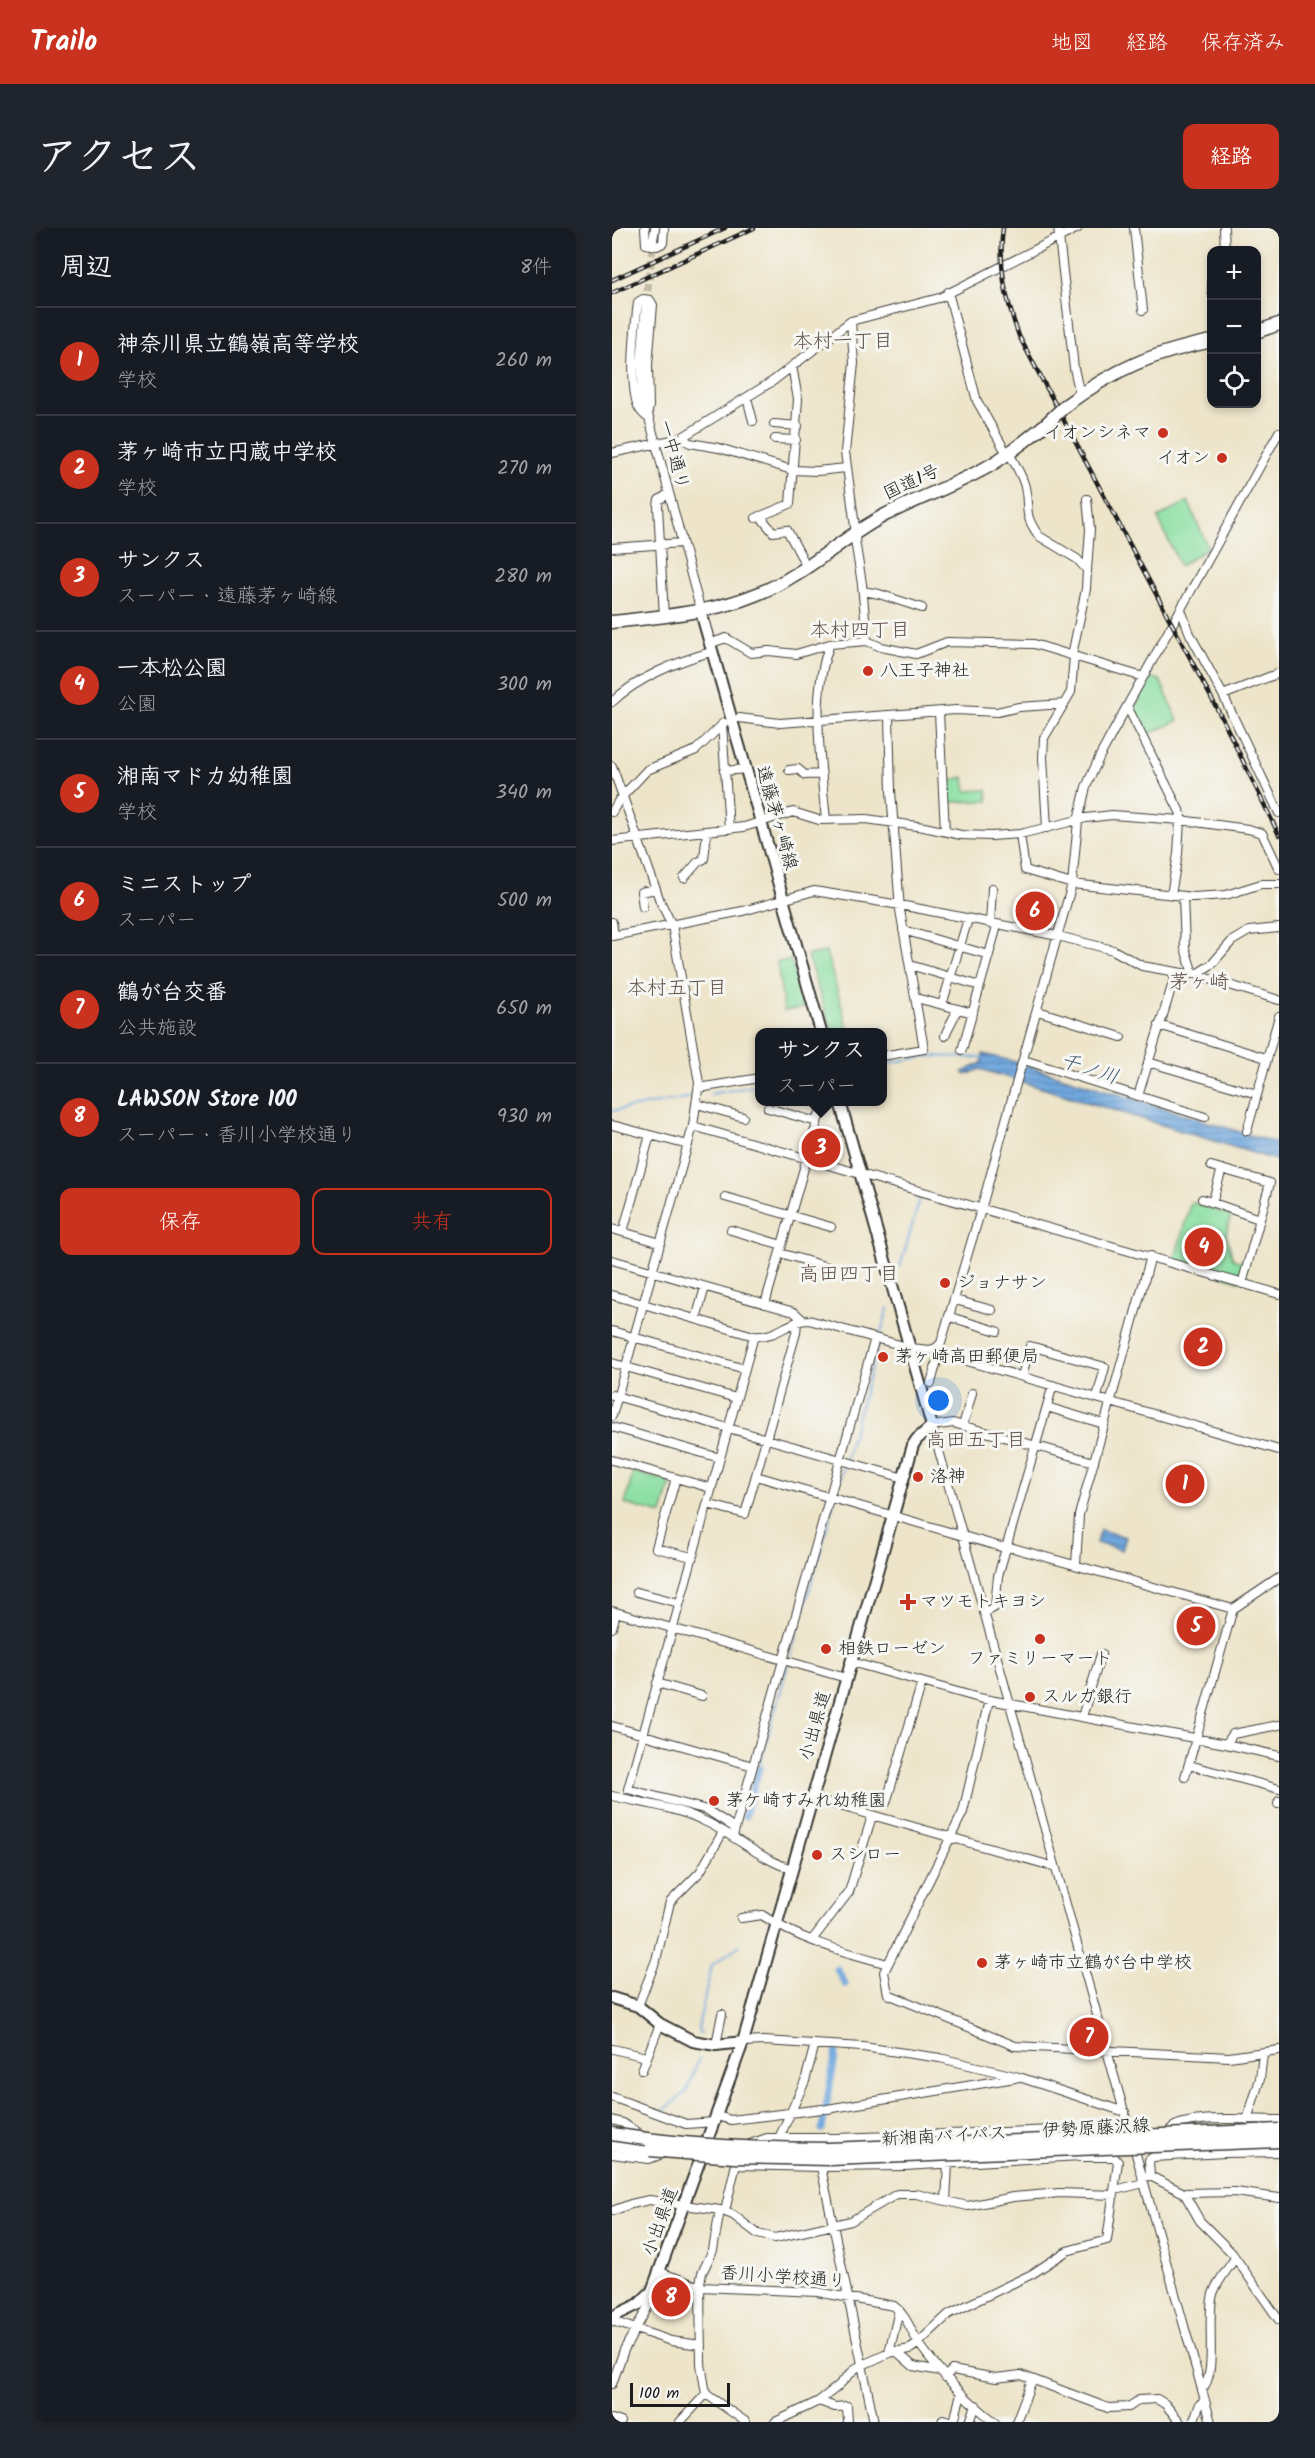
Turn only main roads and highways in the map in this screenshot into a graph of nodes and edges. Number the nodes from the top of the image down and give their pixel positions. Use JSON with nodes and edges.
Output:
{"nodes":[{"id":1,"x":1279,"y":324,"type":"edge"},
{"id":2,"x":1261,"y":331,"type":"edge"},
{"id":3,"x":1207,"y":342,"type":"edge"},
{"id":4,"x":701,"y":612,"type":"junction"},
{"id":5,"x":612,"y":622,"type":"edge"},
{"id":6,"x":820,"y":1028,"type":"edge"},
{"id":7,"x":842,"y":1106,"type":"edge"},
{"id":8,"x":612,"y":1998,"type":"edge"},
{"id":9,"x":743,"y":2042,"type":"junction"},
{"id":10,"x":1279,"y":2132,"type":"edge"},
{"id":11,"x":612,"y":2134,"type":"edge"},
{"id":12,"x":1133,"y":2140,"type":"junction"},
{"id":13,"x":1279,"y":2140,"type":"edge"},
{"id":14,"x":612,"y":2144,"type":"edge"},
{"id":15,"x":705,"y":2150,"type":"junction"},
{"id":16,"x":741,"y":2157,"type":"junction"},
{"id":17,"x":612,"y":2319,"type":"edge"}],
"edges":[{"from":1,"to":2,"type":"highway"},
{"from":3,"to":4,"type":"highway","name":"国道1号","bridge":true},
{"from":4,"to":5,"type":"highway","name":"国道1号"},
{"from":4,"to":6,"type":"main road","name":"遠藤茅ヶ崎線"},
{"from":7,"to":9,"type":"main road","name":"小出県道"},
{"from":8,"to":9,"type":"main road"},
{"from":9,"to":15,"type":"main road"},
{"from":10,"to":11,"type":"highway","name":"新湘南バイパス","bridge":true},
{"from":10,"to":12,"type":"main road","name":"伊勢原藤沢線"},
{"from":12,"to":13,"type":"main road","name":"伊勢原藤沢線"},
{"from":12,"to":16,"type":"main road","name":"伊勢原藤沢線"},
{"from":12,"to":16,"type":"main road","name":"伊勢原藤沢線"},
{"from":13,"to":14,"type":"highway","name":"新湘南バイパス","bridge":true},
{"from":15,"to":16,"type":"main road","name":"伊勢原藤沢線"},
{"from":15,"to":17,"type":"main road","name":"小出県道"}]}
